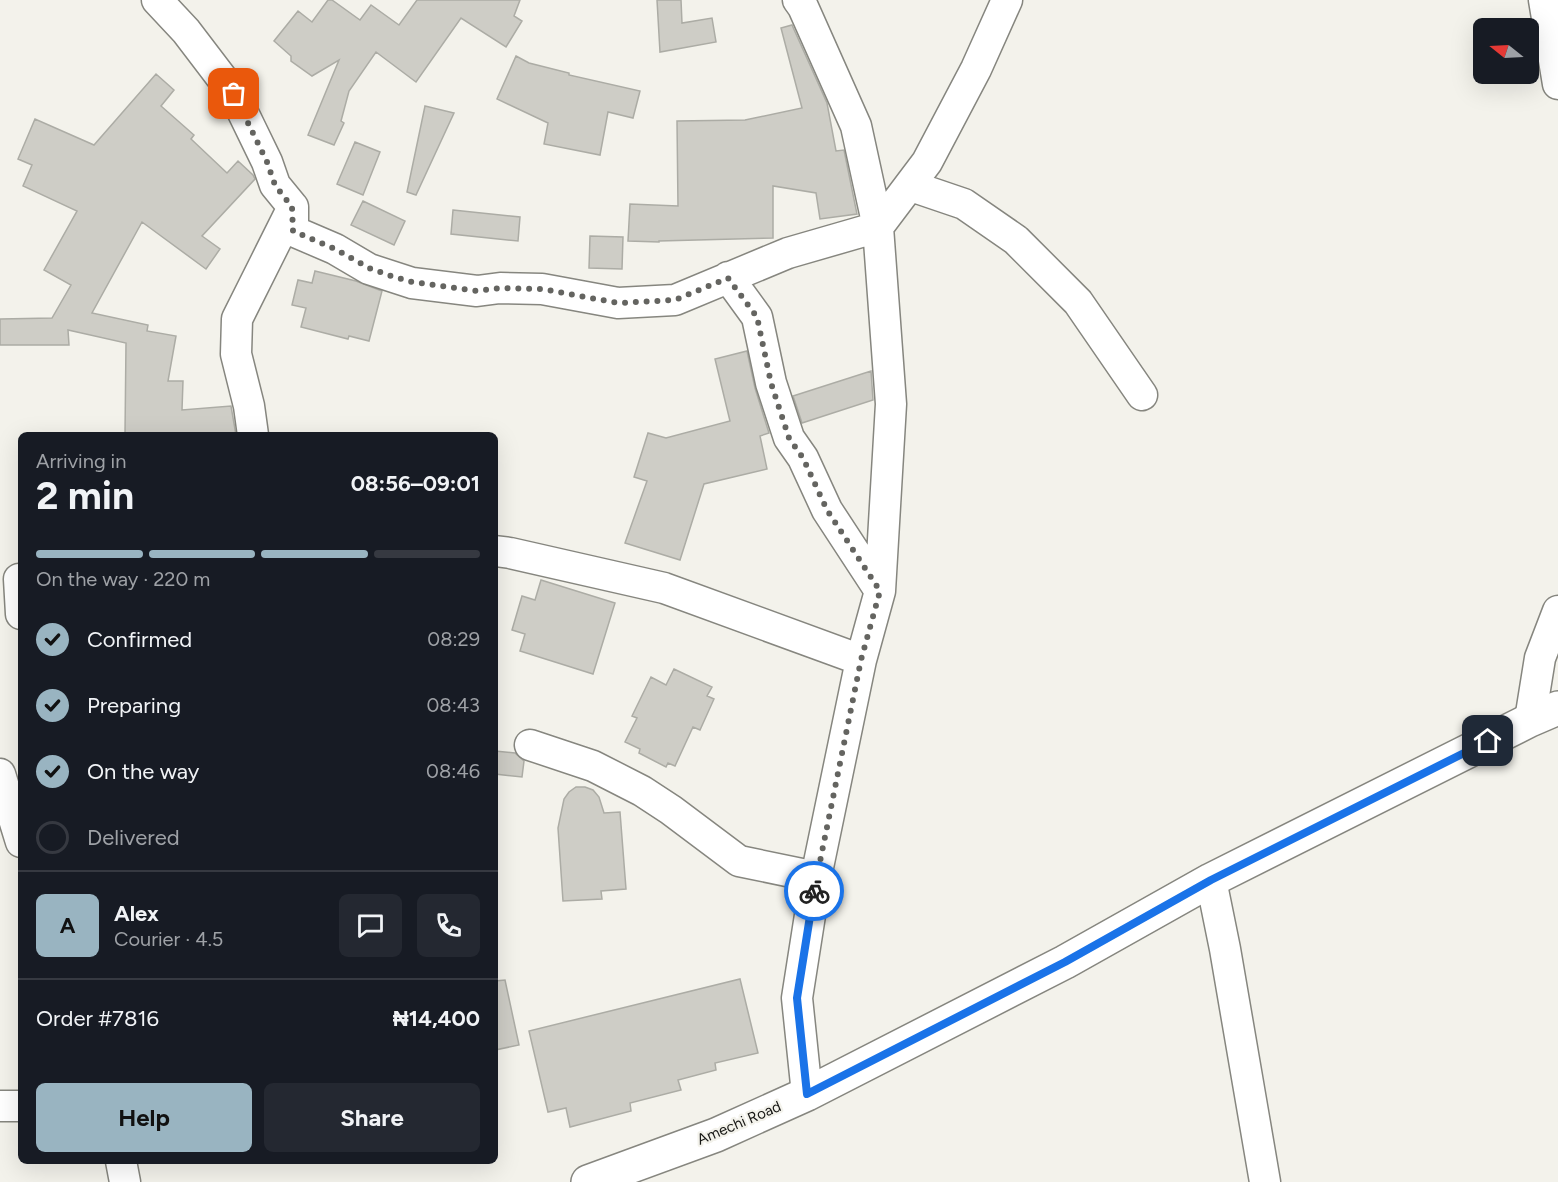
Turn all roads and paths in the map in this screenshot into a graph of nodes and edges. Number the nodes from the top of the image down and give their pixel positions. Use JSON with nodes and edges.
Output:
{"nodes":[{"id":1,"x":157,"y":0,"type":"edge"},
{"id":2,"x":798,"y":0,"type":"edge"},
{"id":3,"x":1007,"y":0,"type":"edge"},
{"id":4,"x":1544,"y":0,"type":"edge"},
{"id":5,"x":1558,"y":84,"type":"edge"},
{"id":6,"x":910,"y":186,"type":"junction"},
{"id":7,"x":292,"y":207,"type":"junction"},
{"id":8,"x":878,"y":227,"type":"junction"},
{"id":9,"x":728,"y":278,"type":"junction"},
{"id":10,"x":1142,"y":395,"type":"dead end"},
{"id":11,"x":253,"y":432,"type":"edge"},
{"id":12,"x":498,"y":551,"type":"edge"},
{"id":13,"x":13,"y":580,"type":"edge"},
{"id":14,"x":880,"y":591,"type":"junction"},
{"id":15,"x":18,"y":601,"type":"edge"},
{"id":16,"x":1558,"y":611,"type":"edge"},
{"id":17,"x":861,"y":660,"type":"junction"},
{"id":18,"x":1544,"y":714,"type":"edge"},
{"id":19,"x":530,"y":745,"type":"dead end"},
{"id":20,"x":0,"y":774,"type":"edge"},
{"id":21,"x":18,"y":832,"type":"edge"},
{"id":22,"x":816,"y":878,"type":"junction"},
{"id":23,"x":1211,"y":880,"type":"junction"},
{"id":24,"x":807,"y":1094,"type":"junction"},
{"id":25,"x":0,"y":1106,"type":"edge"},
{"id":26,"x":18,"y":1106,"type":"edge"},
{"id":27,"x":122,"y":1164,"type":"edge"},
{"id":28,"x":125,"y":1182,"type":"edge"},
{"id":29,"x":588,"y":1182,"type":"edge"},
{"id":30,"x":1265,"y":1182,"type":"edge"}],
"edges":[{"from":1,"to":7,"type":"street"},
{"from":2,"to":8,"type":"street"},
{"from":3,"to":6,"type":"street"},
{"from":4,"to":5,"type":"street"},
{"from":6,"to":8,"type":"street"},
{"from":6,"to":10,"type":"street"},
{"from":7,"to":9,"type":"street"},
{"from":7,"to":11,"type":"street"},
{"from":8,"to":9,"type":"street"},
{"from":8,"to":14,"type":"street"},
{"from":9,"to":14,"type":"street"},
{"from":12,"to":17,"type":"street"},
{"from":13,"to":15,"type":"street"},
{"from":14,"to":17,"type":"street"},
{"from":16,"to":18,"type":"street"},
{"from":17,"to":22,"type":"street"},
{"from":18,"to":23,"type":"main road","name":"Amechi Road"},
{"from":19,"to":22,"type":"street"},
{"from":20,"to":21,"type":"street"},
{"from":22,"to":24,"type":"street"},
{"from":23,"to":24,"type":"main road","name":"Amechi Road"},
{"from":23,"to":30,"type":"street"},
{"from":24,"to":29,"type":"main road","name":"Amechi Road"},
{"from":25,"to":26,"type":"street"},
{"from":27,"to":28,"type":"street"}]}
